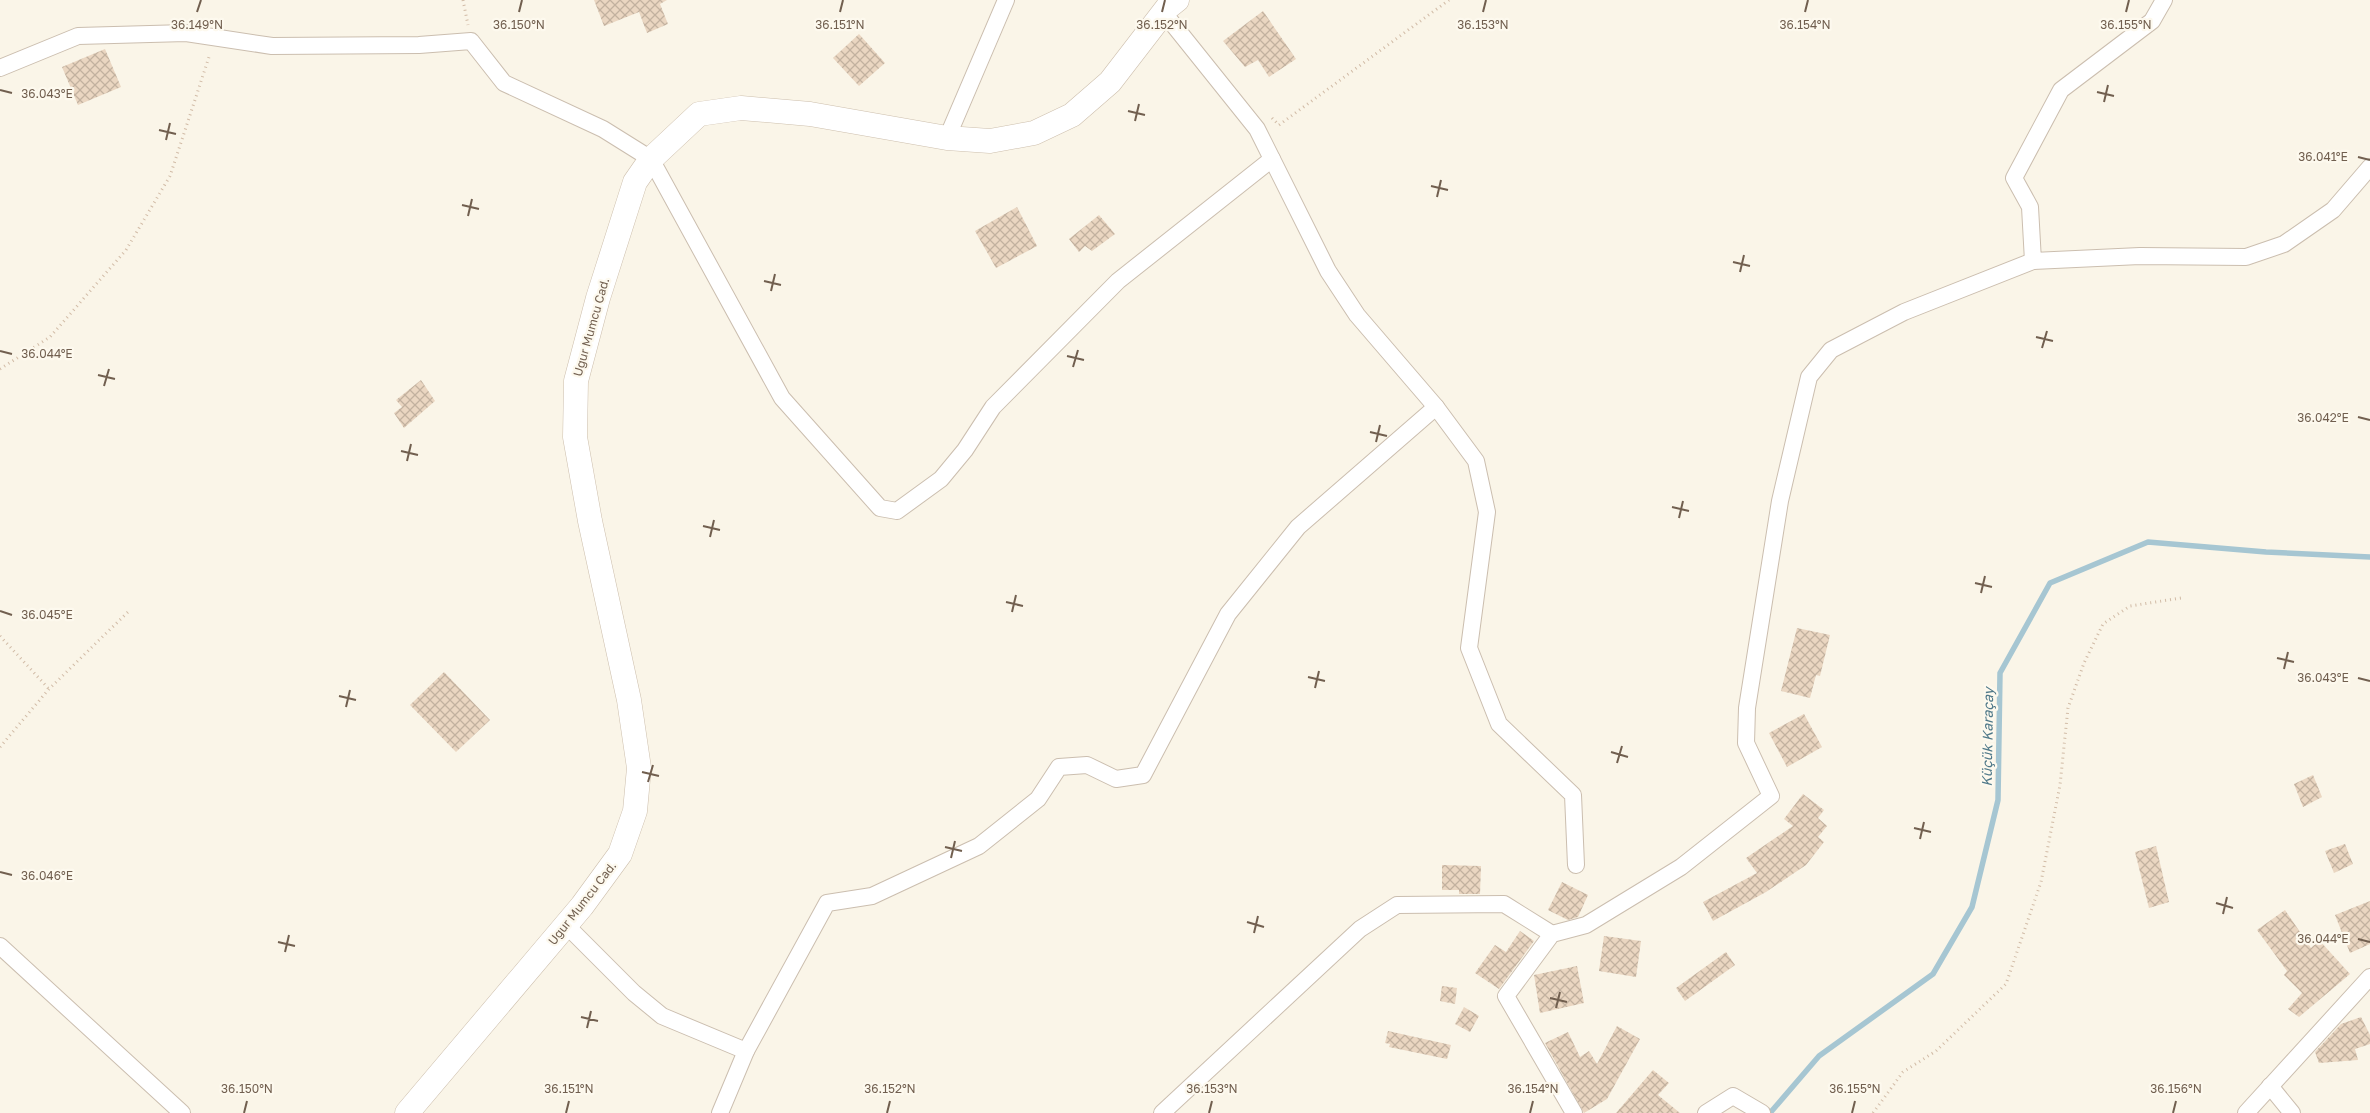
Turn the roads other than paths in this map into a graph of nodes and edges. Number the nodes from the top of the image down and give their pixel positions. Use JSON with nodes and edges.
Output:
{"nodes":[{"id":1,"x":1006,"y":0,"type":"edge"},
{"id":2,"x":2164,"y":0,"type":"edge"},
{"id":3,"x":1170,"y":6,"type":"edge"},
{"id":4,"x":0,"y":68,"type":"edge"},
{"id":5,"x":946,"y":138,"type":"junction"},
{"id":6,"x":651,"y":159,"type":"junction"},
{"id":7,"x":1272,"y":159,"type":"junction"},
{"id":8,"x":2370,"y":166,"type":"edge"},
{"id":9,"x":2033,"y":261,"type":"junction"},
{"id":10,"x":1436,"y":407,"type":"junction"},
{"id":11,"x":1576,"y":865,"type":"dead end"},
{"id":12,"x":566,"y":925,"type":"junction"},
{"id":13,"x":1552,"y":934,"type":"junction"},
{"id":14,"x":0,"y":946,"type":"edge"},
{"id":15,"x":2370,"y":977,"type":"edge"},
{"id":16,"x":746,"y":1050,"type":"junction"},
{"id":17,"x":2270,"y":1086,"type":"junction"},
{"id":18,"x":182,"y":1113,"type":"edge"},
{"id":19,"x":407,"y":1113,"type":"edge"},
{"id":20,"x":720,"y":1113,"type":"edge"},
{"id":21,"x":1162,"y":1113,"type":"edge"},
{"id":22,"x":1574,"y":1113,"type":"edge"},
{"id":23,"x":1706,"y":1113,"type":"edge"},
{"id":24,"x":1762,"y":1113,"type":"edge"},
{"id":25,"x":2246,"y":1113,"type":"edge"},
{"id":26,"x":2292,"y":1113,"type":"edge"}],
"edges":[{"from":1,"to":5,"type":"street"},
{"from":2,"to":9,"type":"street"},
{"from":3,"to":5,"type":"street","name":"Uğur Mumcu Cad."},
{"from":3,"to":7,"type":"street"},
{"from":4,"to":6,"type":"street"},
{"from":5,"to":6,"type":"street","name":"Uğur Mumcu Cad."},
{"from":6,"to":7,"type":"street"},
{"from":6,"to":12,"type":"street","name":"Uğur Mumcu Cad."},
{"from":7,"to":10,"type":"street"},
{"from":8,"to":9,"type":"street"},
{"from":9,"to":13,"type":"street"},
{"from":10,"to":11,"type":"street"},
{"from":10,"to":16,"type":"street"},
{"from":12,"to":16,"type":"street"},
{"from":12,"to":19,"type":"street","name":"Uğur Mumcu Cad."},
{"from":13,"to":21,"type":"street"},
{"from":13,"to":22,"type":"street"},
{"from":14,"to":18,"type":"street"},
{"from":15,"to":17,"type":"street"},
{"from":16,"to":20,"type":"street"},
{"from":17,"to":25,"type":"street"},
{"from":17,"to":26,"type":"street"},
{"from":23,"to":24,"type":"street"}]}
